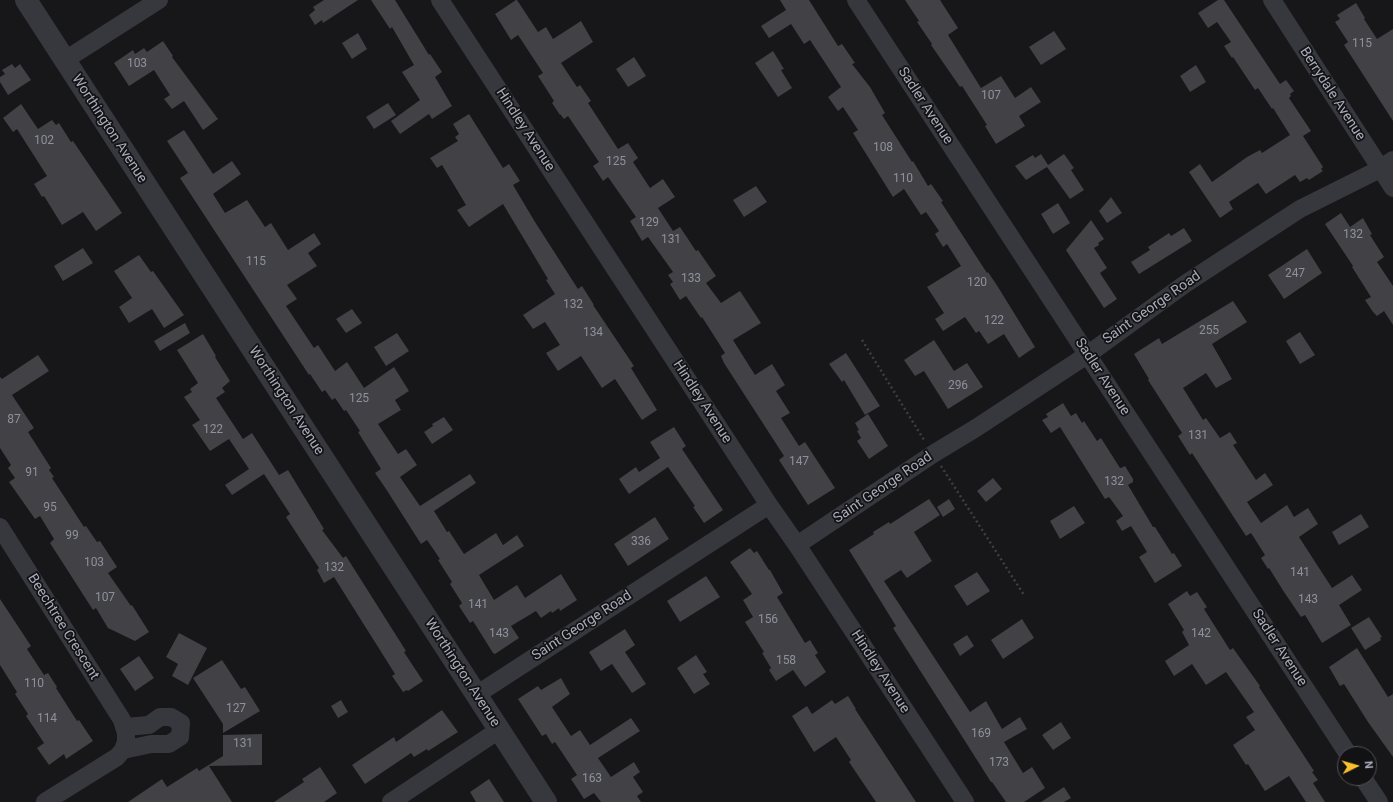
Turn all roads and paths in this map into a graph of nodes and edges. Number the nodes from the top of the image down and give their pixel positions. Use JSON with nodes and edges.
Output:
{"nodes":[{"id":1,"x":26,"y":0,"type":"edge"},
{"id":2,"x":160,"y":0,"type":"edge"},
{"id":3,"x":440,"y":0,"type":"edge"},
{"id":4,"x":856,"y":0,"type":"edge"},
{"id":5,"x":1272,"y":0,"type":"edge"},
{"id":6,"x":65,"y":60,"type":"junction"},
{"id":7,"x":1387,"y":164,"type":"edge"},
{"id":8,"x":1393,"y":188,"type":"edge"},
{"id":9,"x":1087,"y":354,"type":"junction"},
{"id":10,"x":769,"y":505,"type":"junction"},
{"id":11,"x":0,"y":527,"type":"edge"},
{"id":12,"x":797,"y":545,"type":"junction"},
{"id":13,"x":476,"y":695,"type":"junction"},
{"id":14,"x":125,"y":727,"type":"junction"},
{"id":15,"x":499,"y":730,"type":"junction"},
{"id":16,"x":1343,"y":746,"type":"edge"},
{"id":17,"x":123,"y":750,"type":"junction"},
{"id":18,"x":1368,"y":786,"type":"edge"},
{"id":19,"x":45,"y":802,"type":"edge"},
{"id":20,"x":391,"y":802,"type":"edge"},
{"id":21,"x":546,"y":802,"type":"edge"},
{"id":22,"x":965,"y":802,"type":"edge"},
{"id":23,"x":1379,"y":802,"type":"edge"}],
"edges":[{"from":1,"to":6,"type":"street","name":"Worthington Avenue"},
{"from":2,"to":6,"type":"street"},
{"from":3,"to":10,"type":"street","name":"Hindley Avenue"},
{"from":4,"to":9,"type":"street","name":"Sadler Avenue"},
{"from":5,"to":7,"type":"street","name":"Berrydale Avenue"},
{"from":6,"to":13,"type":"street","name":"Worthington Avenue"},
{"from":7,"to":8,"type":"street","name":"Berrydale Avenue"},
{"from":7,"to":9,"type":"street","name":"Saint George Road"},
{"from":9,"to":12,"type":"street","name":"Saint George Road"},
{"from":9,"to":16,"type":"street","name":"Sadler Avenue"},
{"from":10,"to":12,"type":"street","name":"Hindley Avenue"},
{"from":10,"to":13,"type":"street","name":"Saint George Road"},
{"from":11,"to":14,"type":"street","name":"Beechtree Crescent"},
{"from":12,"to":22,"type":"street","name":"Hindley Avenue"},
{"from":13,"to":15,"type":"street","name":"Worthington Avenue"},
{"from":14,"to":17,"type":"street"},
{"from":14,"to":17,"type":"street"},
{"from":15,"to":20,"type":"street"},
{"from":15,"to":21,"type":"street","name":"Worthington Avenue"},
{"from":17,"to":19,"type":"street"},
{"from":18,"to":23,"type":"street"}]}
